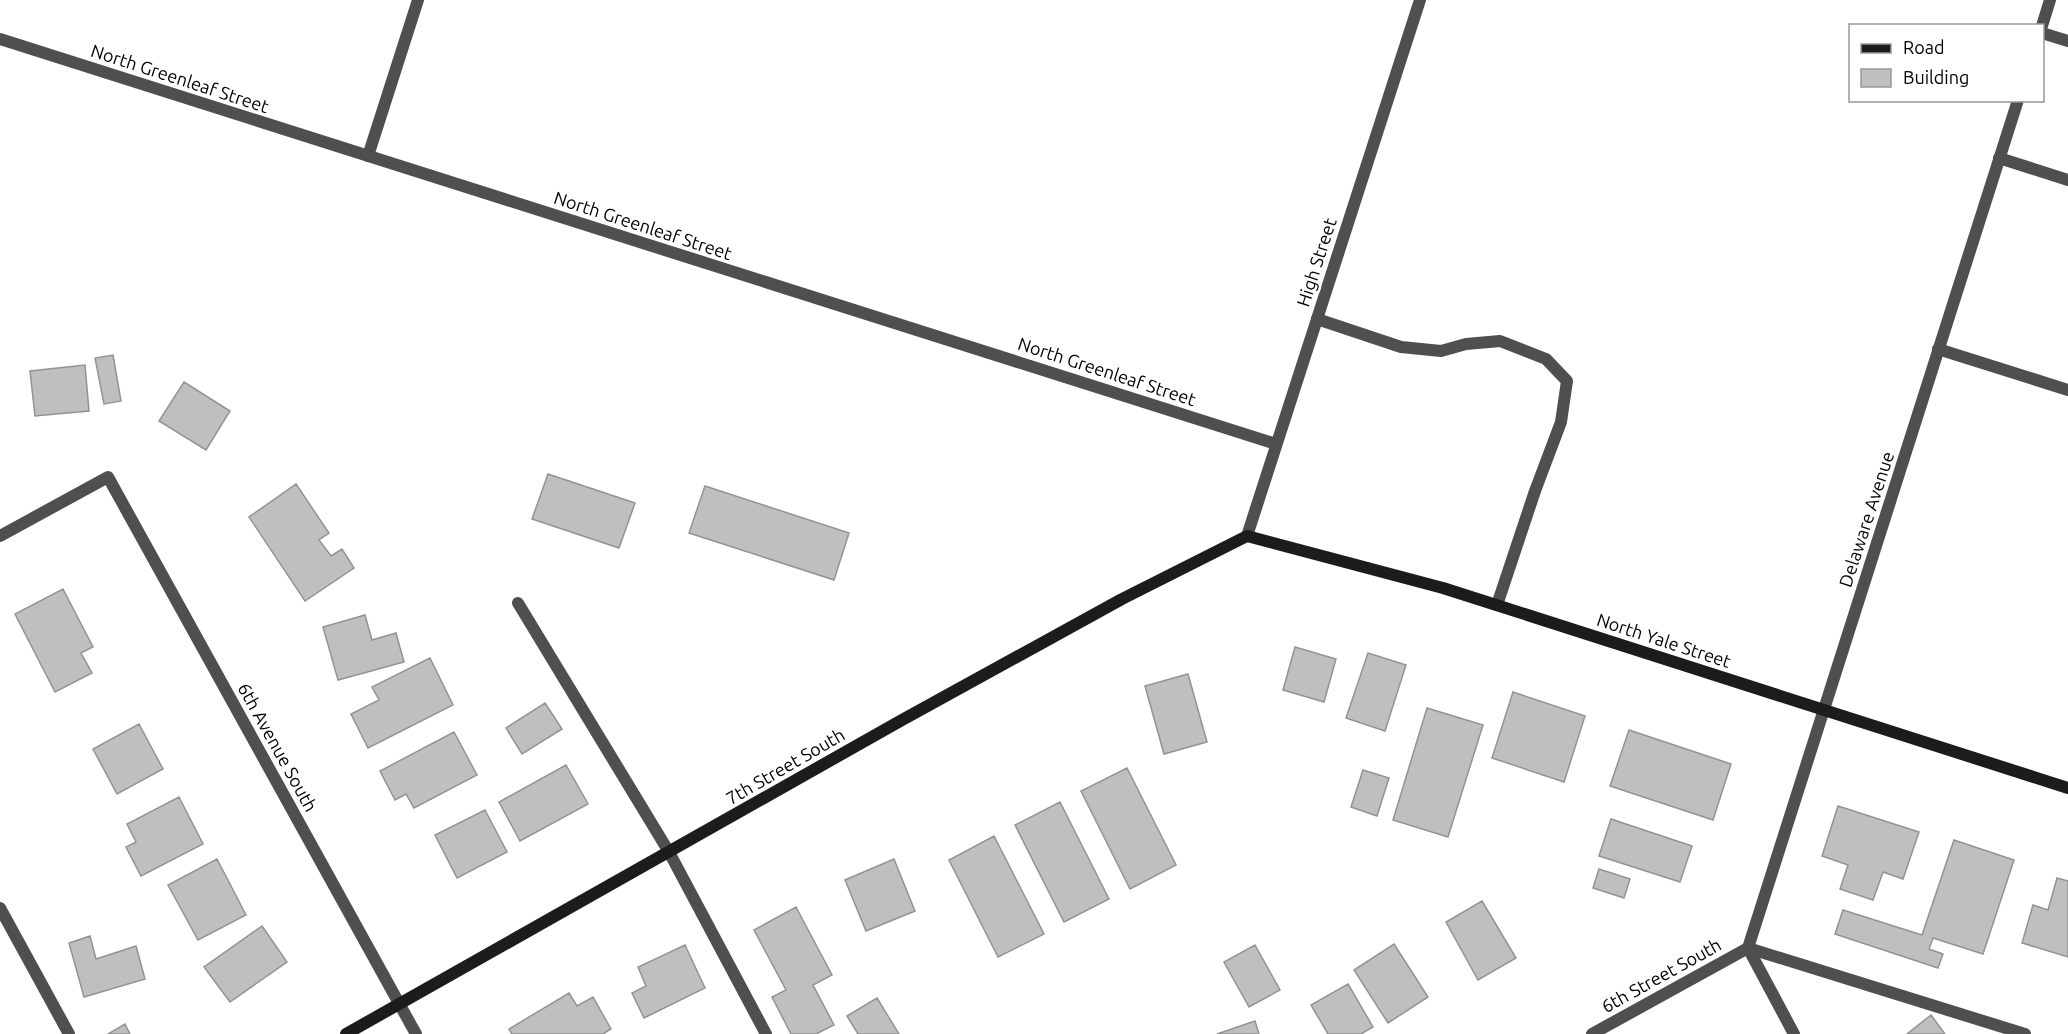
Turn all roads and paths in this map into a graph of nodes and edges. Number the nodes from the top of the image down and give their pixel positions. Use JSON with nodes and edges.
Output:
{"nodes":[{"id":1,"x":418,"y":0,"type":"edge"},
{"id":2,"x":1420,"y":0,"type":"edge"},
{"id":3,"x":2050,"y":0,"type":"edge"},
{"id":4,"x":2043,"y":24,"type":"edge"},
{"id":5,"x":2044,"y":33,"type":"edge"},
{"id":6,"x":0,"y":39,"type":"edge"},
{"id":7,"x":2068,"y":41,"type":"edge"},
{"id":8,"x":2017,"y":102,"type":"edge"},
{"id":9,"x":368,"y":156,"type":"junction"},
{"id":10,"x":1999,"y":159,"type":"junction"},
{"id":11,"x":2068,"y":180,"type":"edge"},
{"id":12,"x":1317,"y":319,"type":"junction"},
{"id":13,"x":1938,"y":349,"type":"junction"},
{"id":14,"x":2068,"y":390,"type":"edge"},
{"id":15,"x":1276,"y":444,"type":"junction"},
{"id":16,"x":0,"y":536,"type":"edge"},
{"id":17,"x":1247,"y":536,"type":"junction"},
{"id":18,"x":518,"y":603,"type":"dead end"},
{"id":19,"x":1497,"y":605,"type":"junction"},
{"id":20,"x":1824,"y":710,"type":"junction"},
{"id":21,"x":2068,"y":788,"type":"edge"},
{"id":22,"x":669,"y":852,"type":"junction"},
{"id":23,"x":0,"y":908,"type":"edge"},
{"id":24,"x":1748,"y":948,"type":"junction"},
{"id":25,"x":400,"y":1005,"type":"junction"},
{"id":26,"x":69,"y":1034,"type":"edge"},
{"id":27,"x":346,"y":1034,"type":"edge"},
{"id":28,"x":416,"y":1034,"type":"edge"},
{"id":29,"x":766,"y":1034,"type":"edge"},
{"id":30,"x":1592,"y":1034,"type":"edge"},
{"id":31,"x":1794,"y":1034,"type":"edge"},
{"id":32,"x":2025,"y":1034,"type":"edge"}],
"edges":[{"from":1,"to":9,"type":"street"},
{"from":2,"to":12,"type":"street","name":"High Street"},
{"from":3,"to":4,"type":"street"},
{"from":5,"to":7,"type":"street"},
{"from":6,"to":9,"type":"street","name":"North Greenleaf Street"},
{"from":8,"to":10,"type":"street","name":"Delaware Avenue"},
{"from":9,"to":15,"type":"street","name":"North Greenleaf Street"},
{"from":10,"to":11,"type":"street"},
{"from":10,"to":13,"type":"street","name":"Delaware Avenue"},
{"from":12,"to":15,"type":"street","name":"High Street"},
{"from":12,"to":19,"type":"street"},
{"from":13,"to":14,"type":"street"},
{"from":13,"to":20,"type":"street","name":"Delaware Avenue"},
{"from":15,"to":17,"type":"street","name":"High Street"},
{"from":16,"to":25,"type":"street","name":"6th Avenue South"},
{"from":17,"to":19,"type":"main road","name":"North Yale Street"},
{"from":17,"to":22,"type":"main road","name":"7th Street South"},
{"from":18,"to":22,"type":"street"},
{"from":19,"to":20,"type":"main road","name":"North Yale Street"},
{"from":20,"to":21,"type":"main road","name":"North Yale Street"},
{"from":20,"to":24,"type":"street","name":"Delaware Avenue"},
{"from":22,"to":25,"type":"main road","name":"7th Street South"},
{"from":22,"to":29,"type":"street"},
{"from":23,"to":26,"type":"street"},
{"from":24,"to":30,"type":"street","name":"6th Street South"},
{"from":24,"to":31,"type":"street"},
{"from":24,"to":32,"type":"street"},
{"from":25,"to":27,"type":"main road","name":"7th Street South"},
{"from":25,"to":28,"type":"street","name":"6th Avenue South"}]}
